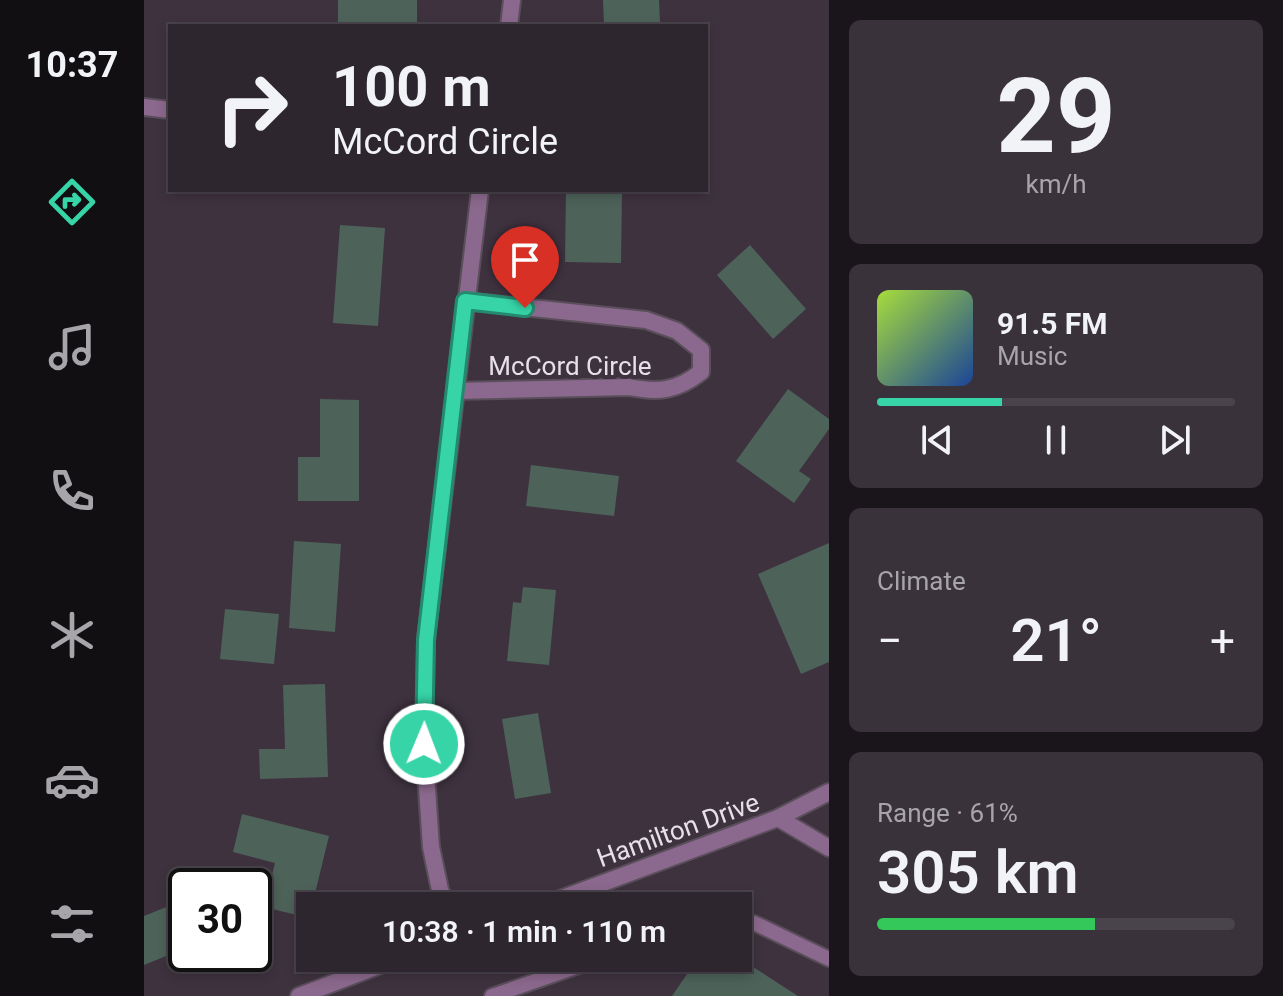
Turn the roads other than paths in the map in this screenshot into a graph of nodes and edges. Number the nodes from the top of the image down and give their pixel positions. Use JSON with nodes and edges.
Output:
{"nodes":[{"id":1,"x":512,"y":0,"type":"edge"},
{"id":2,"x":509,"y":24,"type":"edge"},
{"id":3,"x":144,"y":107,"type":"edge"},
{"id":4,"x":168,"y":110,"type":"edge"},
{"id":5,"x":480,"y":192,"type":"edge"},
{"id":6,"x":465,"y":301,"type":"junction"},
{"id":7,"x":455,"y":391,"type":"junction"},
{"id":8,"x":829,"y":792,"type":"edge"},
{"id":9,"x":778,"y":818,"type":"junction"},
{"id":10,"x":829,"y":848,"type":"edge"},
{"id":11,"x":441,"y":892,"type":"edge"},
{"id":12,"x":579,"y":892,"type":"edge"},
{"id":13,"x":752,"y":923,"type":"edge"},
{"id":14,"x":829,"y":959,"type":"edge"},
{"id":15,"x":362,"y":972,"type":"edge"},
{"id":16,"x":561,"y":972,"type":"edge"},
{"id":17,"x":299,"y":996,"type":"edge"},
{"id":18,"x":492,"y":996,"type":"edge"}],
"edges":[{"from":1,"to":2,"type":"street"},
{"from":3,"to":4,"type":"street"},
{"from":5,"to":6,"type":"street"},
{"from":6,"to":7,"type":"street"},
{"from":6,"to":7,"type":"street","name":"McCord Circle"},
{"from":7,"to":11,"type":"street"},
{"from":8,"to":9,"type":"street","name":"Hamilton Drive"},
{"from":9,"to":10,"type":"street"},
{"from":9,"to":12,"type":"street","name":"Hamilton Drive"},
{"from":13,"to":14,"type":"lane"},
{"from":15,"to":17,"type":"street"},
{"from":16,"to":18,"type":"lane"}]}
